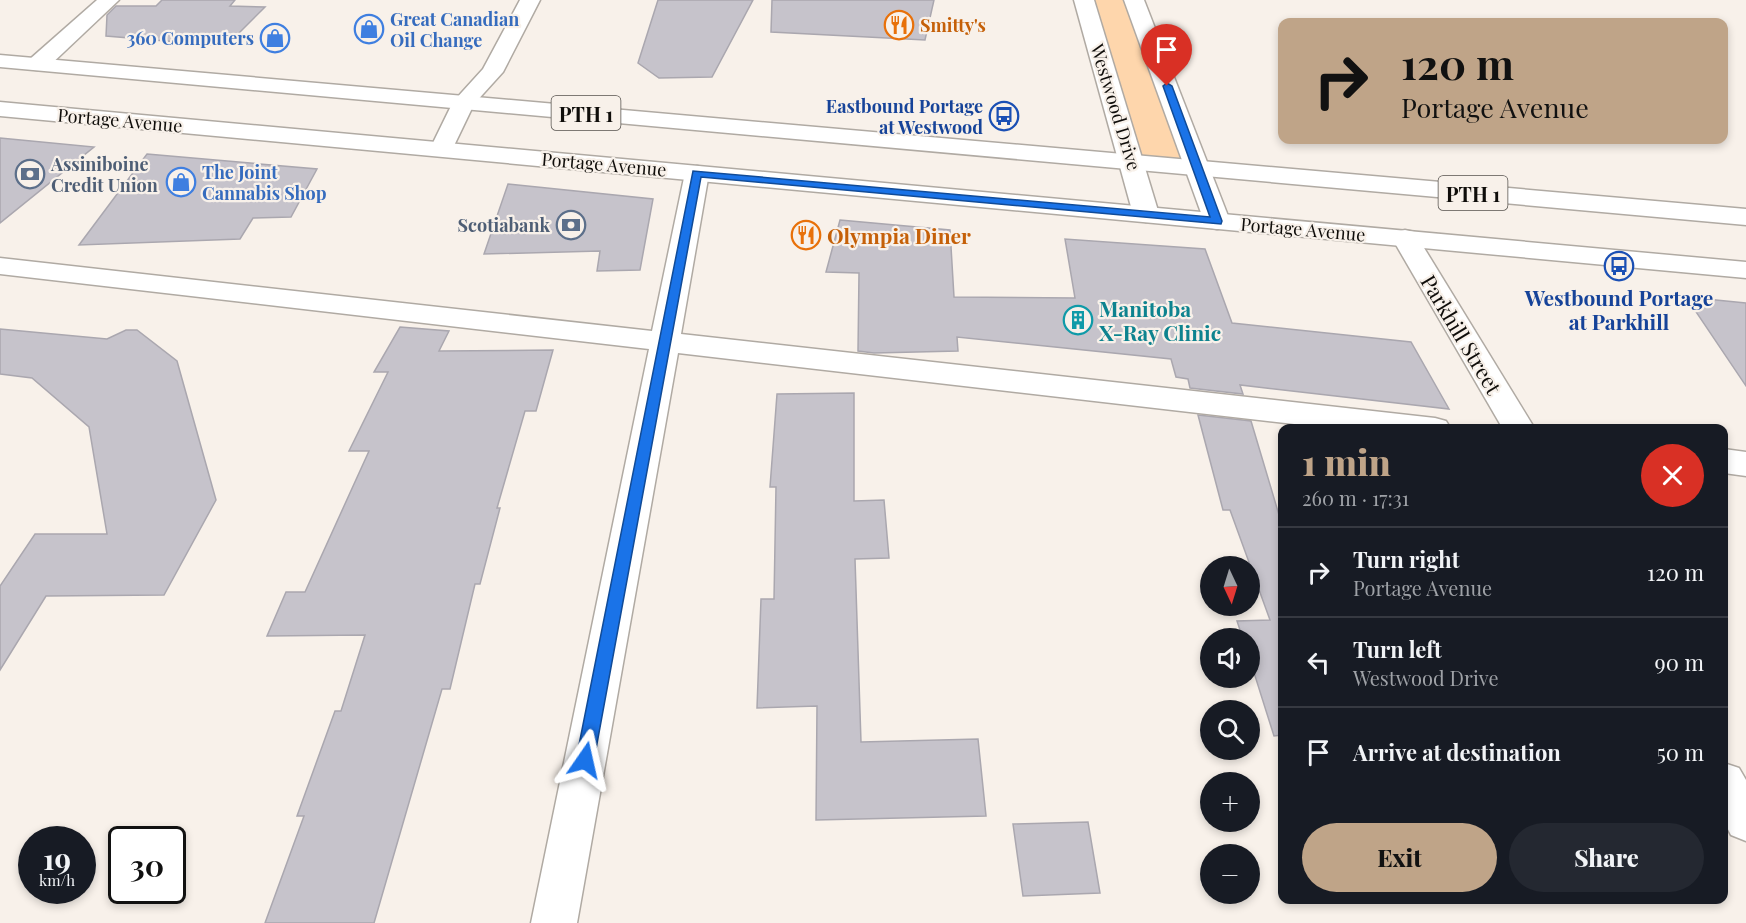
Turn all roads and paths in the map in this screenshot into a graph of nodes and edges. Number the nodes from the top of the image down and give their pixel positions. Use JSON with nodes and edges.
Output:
{"nodes":[{"id":1,"x":109,"y":0,"type":"edge"},
{"id":2,"x":530,"y":0,"type":"edge"},
{"id":3,"x":1084,"y":0,"type":"edge"},
{"id":4,"x":1134,"y":0,"type":"edge"},
{"id":5,"x":0,"y":61,"type":"edge"},
{"id":6,"x":38,"y":64,"type":"junction"},
{"id":7,"x":464,"y":102,"type":"junction"},
{"id":8,"x":0,"y":109,"type":"edge"},
{"id":9,"x":442,"y":149,"type":"junction"},
{"id":10,"x":1133,"y":163,"type":"junction"},
{"id":11,"x":1199,"y":168,"type":"junction"},
{"id":12,"x":697,"y":173,"type":"junction"},
{"id":13,"x":1146,"y":214,"type":"junction"},
{"id":14,"x":1746,"y":217,"type":"edge"},
{"id":15,"x":1217,"y":221,"type":"junction"},
{"id":16,"x":1405,"y":238,"type":"junction"},
{"id":17,"x":0,"y":266,"type":"edge"},
{"id":18,"x":1746,"y":270,"type":"edge"},
{"id":19,"x":664,"y":343,"type":"junction"},
{"id":20,"x":1390,"y":424,"type":"edge"},
{"id":21,"x":1515,"y":424,"type":"edge"},
{"id":22,"x":1728,"y":462,"type":"edge"},
{"id":23,"x":1746,"y":464,"type":"edge"},
{"id":24,"x":1728,"y":789,"type":"edge"},
{"id":25,"x":1746,"y":821,"type":"edge"},
{"id":26,"x":554,"y":923,"type":"edge"}],
"edges":[{"from":1,"to":6,"type":"main road"},
{"from":2,"to":7,"type":"main road"},
{"from":3,"to":10,"type":"main road","name":"Westwood Drive"},
{"from":4,"to":11,"type":"main road"},
{"from":5,"to":6,"type":"main road","number":"PTH 1"},
{"from":6,"to":7,"type":"main road","number":"PTH 1"},
{"from":7,"to":9,"type":"main road"},
{"from":7,"to":10,"type":"main road","number":"PTH 1"},
{"from":8,"to":9,"type":"main road","name":"Portage Avenue","number":"PTH 1"},
{"from":9,"to":12,"type":"main road","name":"Portage Avenue","number":"PTH 1"},
{"from":10,"to":11,"type":"main road","number":"PTH 1"},
{"from":10,"to":13,"type":"main road","name":"Westwood Drive"},
{"from":11,"to":14,"type":"main road","number":"PTH 1"},
{"from":11,"to":15,"type":"main road"},
{"from":12,"to":13,"type":"main road","name":"Portage Avenue","number":"PTH 1"},
{"from":12,"to":19,"type":"main road"},
{"from":13,"to":15,"type":"main road","name":"Portage Avenue","number":"PTH 1"},
{"from":15,"to":16,"type":"main road","name":"Portage Avenue","number":"PTH 1"},
{"from":16,"to":18,"type":"main road","name":"Portage Avenue","number":"PTH 1"},
{"from":16,"to":21,"type":"main road","name":"Parkhill Street"},
{"from":17,"to":19,"type":"main road"},
{"from":19,"to":20,"type":"main road"},
{"from":19,"to":26,"type":"main road"},
{"from":22,"to":23,"type":"main road"},
{"from":24,"to":25,"type":"main road"}]}
